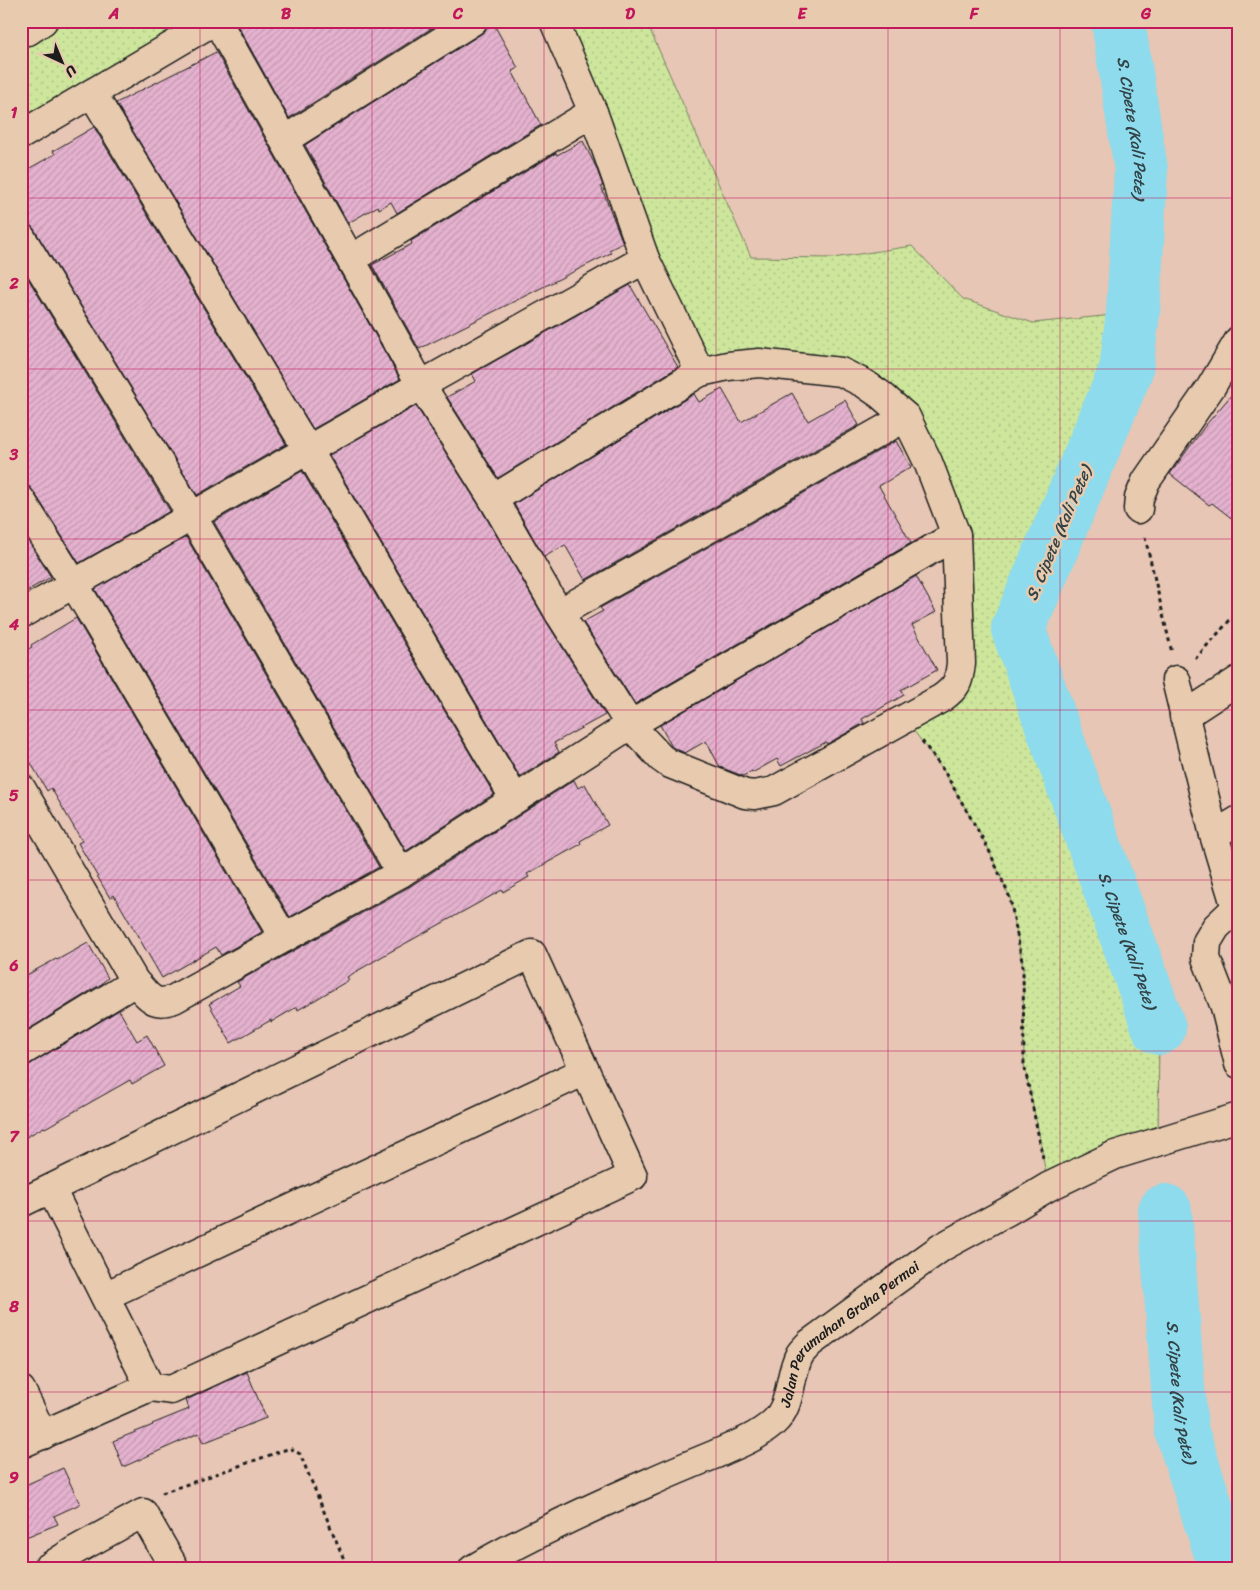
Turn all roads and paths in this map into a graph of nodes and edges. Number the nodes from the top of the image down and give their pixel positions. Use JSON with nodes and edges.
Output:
{"nodes":[{"id":1,"x":43,"y":21,"type":"edge"},
{"id":2,"x":214,"y":21,"type":"edge"},
{"id":3,"x":218,"y":21,"type":"edge"},
{"id":4,"x":473,"y":21,"type":"edge"},
{"id":5,"x":554,"y":21,"type":"edge"},
{"id":6,"x":21,"y":31,"type":"edge"},
{"id":7,"x":92,"y":93,"type":"junction"},
{"id":8,"x":593,"y":112,"type":"junction"},
{"id":9,"x":21,"y":135,"type":"edge"},
{"id":10,"x":284,"y":140,"type":"junction"},
{"id":11,"x":21,"y":237,"type":"edge"},
{"id":12,"x":351,"y":259,"type":"junction"},
{"id":13,"x":644,"y":259,"type":"junction"},
{"id":14,"x":1239,"y":340,"type":"edge"},
{"id":15,"x":700,"y":372,"type":"junction"},
{"id":16,"x":421,"y":385,"type":"junction"},
{"id":17,"x":906,"y":417,"type":"junction"},
{"id":18,"x":308,"y":450,"type":"junction"},
{"id":19,"x":493,"y":499,"type":"junction"},
{"id":20,"x":21,"y":500,"type":"edge"},
{"id":21,"x":1138,"y":509,"type":"joint"},
{"id":22,"x":192,"y":516,"type":"junction"},
{"id":23,"x":956,"y":535,"type":"junction"},
{"id":24,"x":74,"y":584,"type":"junction"},
{"id":25,"x":1239,"y":610,"type":"edge"},
{"id":26,"x":559,"y":613,"type":"junction"},
{"id":27,"x":21,"y":614,"type":"edge"},
{"id":28,"x":1204,"y":650,"type":"dead end"},
{"id":29,"x":1174,"y":668,"type":"joint"},
{"id":30,"x":1239,"y":680,"type":"edge"},
{"id":31,"x":1184,"y":716,"type":"junction"},
{"id":32,"x":905,"y":719,"type":"junction"},
{"id":33,"x":630,"y":725,"type":"junction"},
{"id":34,"x":21,"y":788,"type":"edge"},
{"id":35,"x":515,"y":799,"type":"junction"},
{"id":36,"x":1239,"y":820,"type":"edge"},
{"id":37,"x":1214,"y":835,"type":"junction"},
{"id":38,"x":400,"y":873,"type":"junction"},
{"id":39,"x":1237,"y":911,"type":"edge"},
{"id":40,"x":284,"y":938,"type":"junction"},
{"id":41,"x":135,"y":982,"type":"junction"},
{"id":42,"x":21,"y":1052,"type":"edge"},
{"id":43,"x":1239,"y":1064,"type":"edge"},
{"id":44,"x":585,"y":1071,"type":"junction"},
{"id":45,"x":1235,"y":1118,"type":"edge"},
{"id":46,"x":1048,"y":1187,"type":"junction"},
{"id":47,"x":50,"y":1189,"type":"junction"},
{"id":48,"x":21,"y":1203,"type":"edge"},
{"id":49,"x":105,"y":1296,"type":"junction"},
{"id":50,"x":150,"y":1386,"type":"junction"},
{"id":51,"x":21,"y":1390,"type":"edge"},
{"id":52,"x":32,"y":1439,"type":"edge"},
{"id":53,"x":143,"y":1513,"type":"junction"},
{"id":54,"x":46,"y":1569,"type":"edge"},
{"id":55,"x":175,"y":1569,"type":"edge"},
{"id":56,"x":348,"y":1569,"type":"edge"},
{"id":57,"x":473,"y":1569,"type":"edge"}],
"edges":[{"from":1,"to":6,"type":"street"},
{"from":2,"to":7,"type":"street"},
{"from":3,"to":10,"type":"street"},
{"from":4,"to":10,"type":"street"},
{"from":5,"to":8,"type":"street"},
{"from":7,"to":9,"type":"street"},
{"from":7,"to":18,"type":"street"},
{"from":8,"to":12,"type":"street"},
{"from":8,"to":13,"type":"street"},
{"from":10,"to":12,"type":"street"},
{"from":11,"to":22,"type":"street"},
{"from":12,"to":16,"type":"street"},
{"from":13,"to":15,"type":"street"},
{"from":13,"to":16,"type":"street"},
{"from":14,"to":21,"type":"street"},
{"from":15,"to":17,"type":"street"},
{"from":15,"to":19,"type":"street"},
{"from":16,"to":18,"type":"street"},
{"from":16,"to":19,"type":"street"},
{"from":17,"to":23,"type":"street"},
{"from":17,"to":26,"type":"street"},
{"from":18,"to":22,"type":"street"},
{"from":18,"to":35,"type":"street"},
{"from":19,"to":26,"type":"street"},
{"from":20,"to":24,"type":"street"},
{"from":21,"to":29,"type":"path"},
{"from":22,"to":24,"type":"street"},
{"from":22,"to":38,"type":"street"},
{"from":23,"to":32,"type":"street"},
{"from":23,"to":33,"type":"street"},
{"from":24,"to":27,"type":"street"},
{"from":24,"to":40,"type":"street"},
{"from":25,"to":28,"type":"path"},
{"from":26,"to":33,"type":"street"},
{"from":29,"to":31,"type":"street"},
{"from":30,"to":31,"type":"street"},
{"from":31,"to":37,"type":"street"},
{"from":32,"to":33,"type":"street"},
{"from":32,"to":46,"type":"path"},
{"from":33,"to":35,"type":"street"},
{"from":34,"to":41,"type":"street"},
{"from":35,"to":38,"type":"street"},
{"from":36,"to":37,"type":"street"},
{"from":37,"to":39,"type":"street"},
{"from":38,"to":40,"type":"street"},
{"from":39,"to":43,"type":"street"},
{"from":40,"to":41,"type":"street"},
{"from":41,"to":42,"type":"street"},
{"from":44,"to":47,"type":"street"},
{"from":44,"to":49,"type":"street"},
{"from":44,"to":50,"type":"street"},
{"from":45,"to":46,"type":"street","name":"Jalan Perumahan Graha Permai"},
{"from":46,"to":57,"type":"street","name":"Jalan Perumahan Graha Permai"},
{"from":47,"to":48,"type":"street"},
{"from":47,"to":49,"type":"street"},
{"from":49,"to":50,"type":"street"},
{"from":50,"to":52,"type":"street"},
{"from":51,"to":52,"type":"street"},
{"from":53,"to":54,"type":"street"},
{"from":53,"to":55,"type":"street"},
{"from":53,"to":56,"type":"path"}]}
